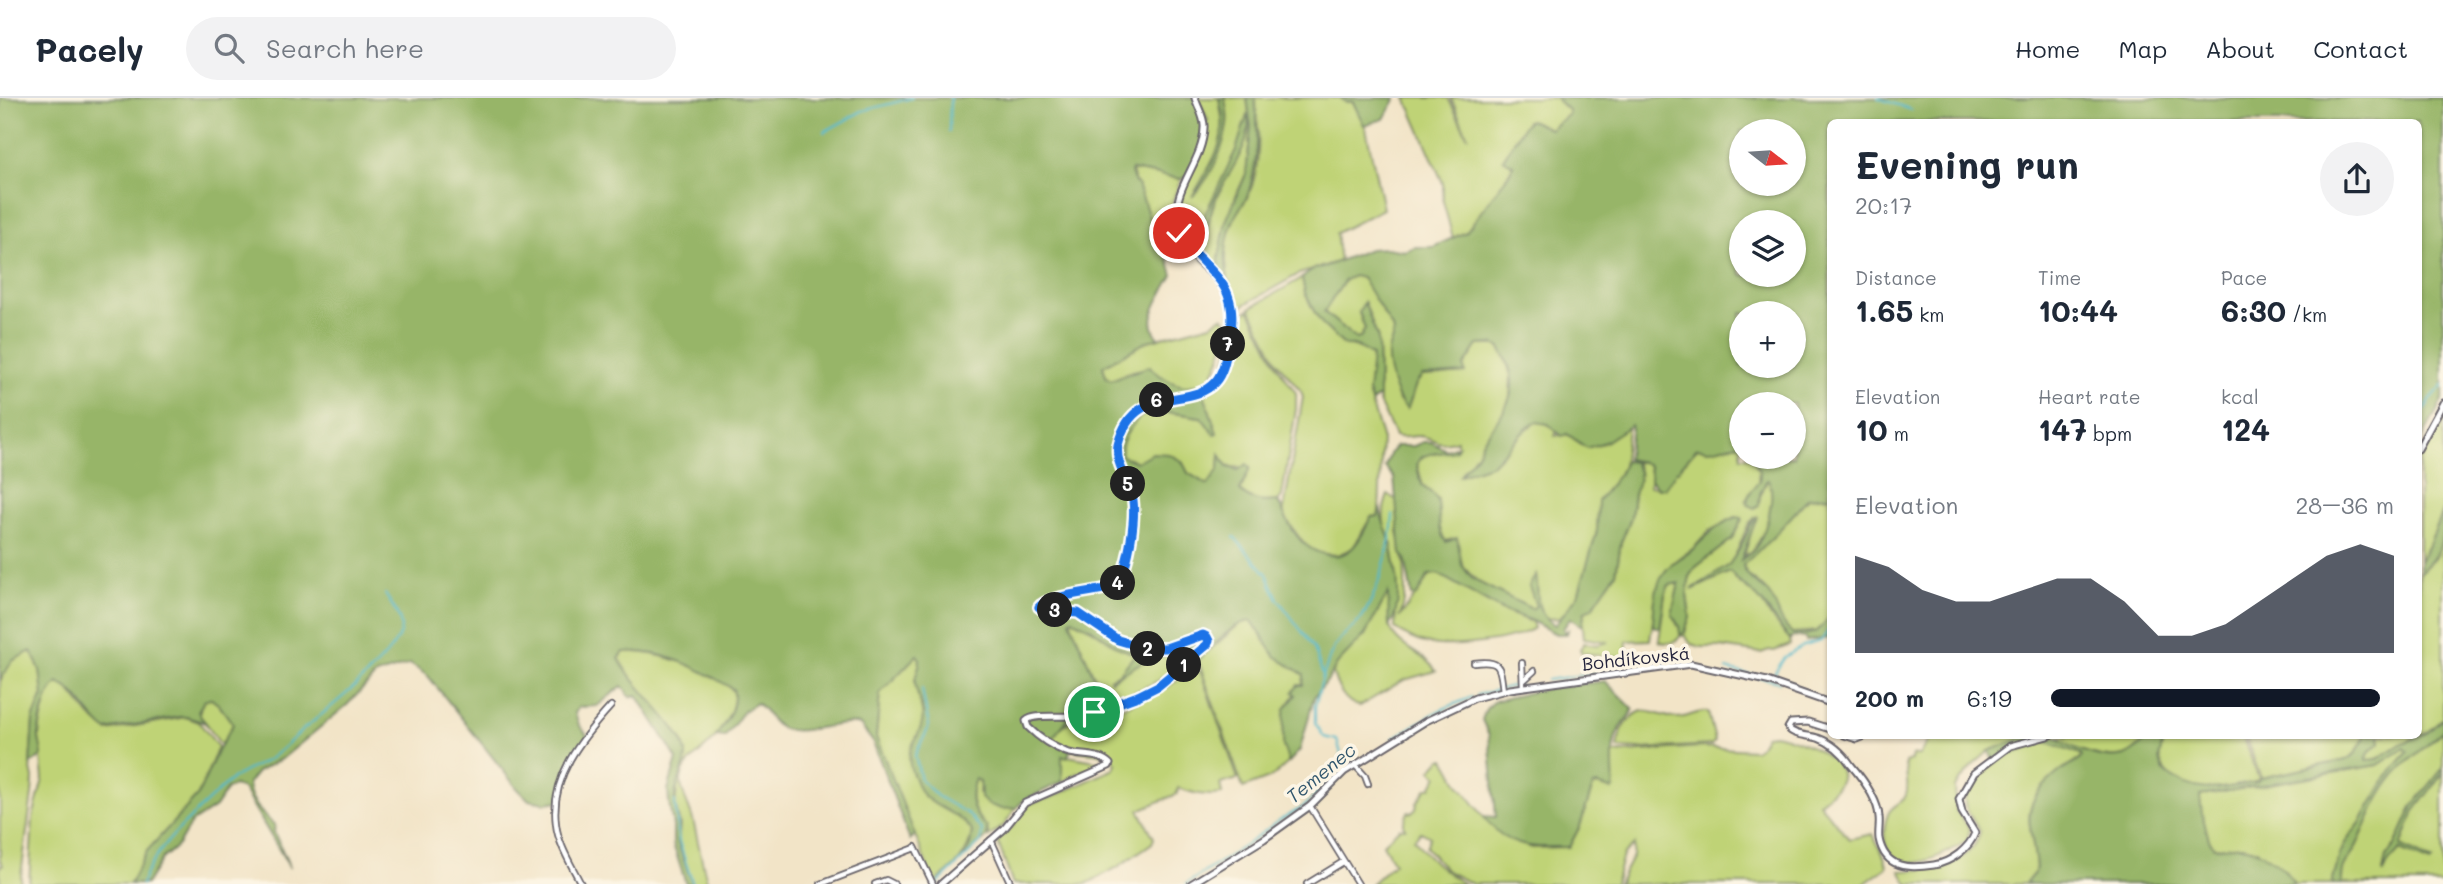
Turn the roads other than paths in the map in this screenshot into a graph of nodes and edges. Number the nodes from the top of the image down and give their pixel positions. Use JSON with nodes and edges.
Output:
{"nodes":[{"id":1,"x":1195,"y":98,"type":"edge"},
{"id":2,"x":2443,"y":403,"type":"edge"},
{"id":3,"x":2422,"y":442,"type":"edge"},
{"id":4,"x":1474,"y":663,"type":"dead end"},
{"id":5,"x":1522,"y":663,"type":"dead end"},
{"id":6,"x":1534,"y":671,"type":"dead end"},
{"id":7,"x":1523,"y":684,"type":"junction"},
{"id":8,"x":1503,"y":689,"type":"junction"},
{"id":9,"x":1827,"y":702,"type":"edge"},
{"id":10,"x":611,"y":706,"type":"dead end"},
{"id":11,"x":1827,"y":728,"type":"edge"},
{"id":12,"x":2036,"y":739,"type":"edge"},
{"id":13,"x":1355,"y":765,"type":"junction"},
{"id":14,"x":1368,"y":784,"type":"dead end"},
{"id":15,"x":1310,"y":806,"type":"junction"},
{"id":16,"x":991,"y":840,"type":"junction"},
{"id":17,"x":1343,"y":862,"type":"junction"},
{"id":18,"x":581,"y":884,"type":"edge"},
{"id":19,"x":821,"y":884,"type":"edge"},
{"id":20,"x":875,"y":884,"type":"edge"},
{"id":21,"x":894,"y":884,"type":"edge"},
{"id":22,"x":933,"y":884,"type":"edge"},
{"id":23,"x":941,"y":884,"type":"edge"},
{"id":24,"x":1011,"y":884,"type":"edge"},
{"id":25,"x":1191,"y":884,"type":"edge"},
{"id":26,"x":1307,"y":884,"type":"edge"},
{"id":27,"x":1358,"y":884,"type":"edge"}],
"edges":[{"from":1,"to":16,"type":"street"},
{"from":2,"to":3,"type":"street"},
{"from":4,"to":8,"type":"street"},
{"from":5,"to":7,"type":"street"},
{"from":6,"to":7,"type":"street"},
{"from":7,"to":8,"type":"street","name":"Bohdíkovská"},
{"from":7,"to":9,"type":"street","name":"Bohdíkovská"},
{"from":8,"to":13,"type":"street","name":"Bohdíkovská"},
{"from":10,"to":18,"type":"street"},
{"from":11,"to":12,"type":"street"},
{"from":13,"to":14,"type":"street"},
{"from":13,"to":15,"type":"street","name":"Bohdíkovská"},
{"from":15,"to":17,"type":"street"},
{"from":15,"to":25,"type":"street","name":"Bohdíkovská"},
{"from":16,"to":23,"type":"street"},
{"from":16,"to":24,"type":"street"},
{"from":17,"to":26,"type":"street"},
{"from":17,"to":27,"type":"street"},
{"from":19,"to":22,"type":"street"},
{"from":20,"to":21,"type":"street"}]}
